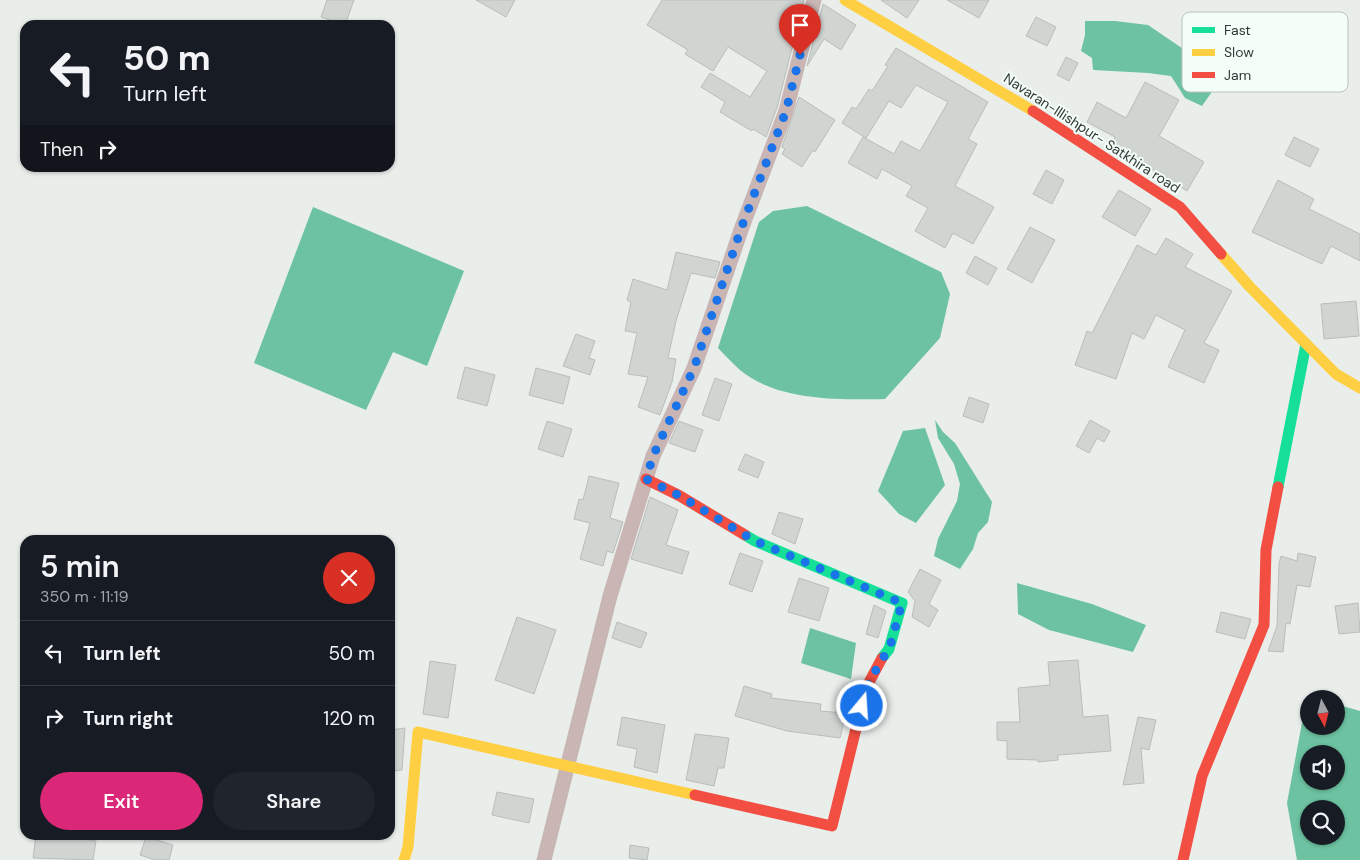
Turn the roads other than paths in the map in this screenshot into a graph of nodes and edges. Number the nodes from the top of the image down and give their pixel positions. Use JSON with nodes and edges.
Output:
{"nodes":[{"id":1,"x":814,"y":0,"type":"edge"},
{"id":2,"x":845,"y":0,"type":"edge"},
{"id":3,"x":1306,"y":344,"type":"junction"},
{"id":4,"x":1360,"y":388,"type":"edge"},
{"id":5,"x":646,"y":479,"type":"junction"},
{"id":6,"x":567,"y":767,"type":"junction"},
{"id":7,"x":404,"y":860,"type":"edge"},
{"id":8,"x":544,"y":860,"type":"edge"},
{"id":9,"x":1183,"y":860,"type":"edge"}],
"edges":[{"from":1,"to":5,"type":"street"},
{"from":2,"to":3,"type":"main road","name":"Navaran-Illishpur- Satkhira road"},
{"from":3,"to":4,"type":"main road","name":"Navaran-Illishpur- Satkhira road"},
{"from":3,"to":9,"type":"main road"},
{"from":5,"to":6,"type":"street"},
{"from":5,"to":6,"type":"main road"},
{"from":6,"to":7,"type":"main road"},
{"from":6,"to":8,"type":"street"}]}
